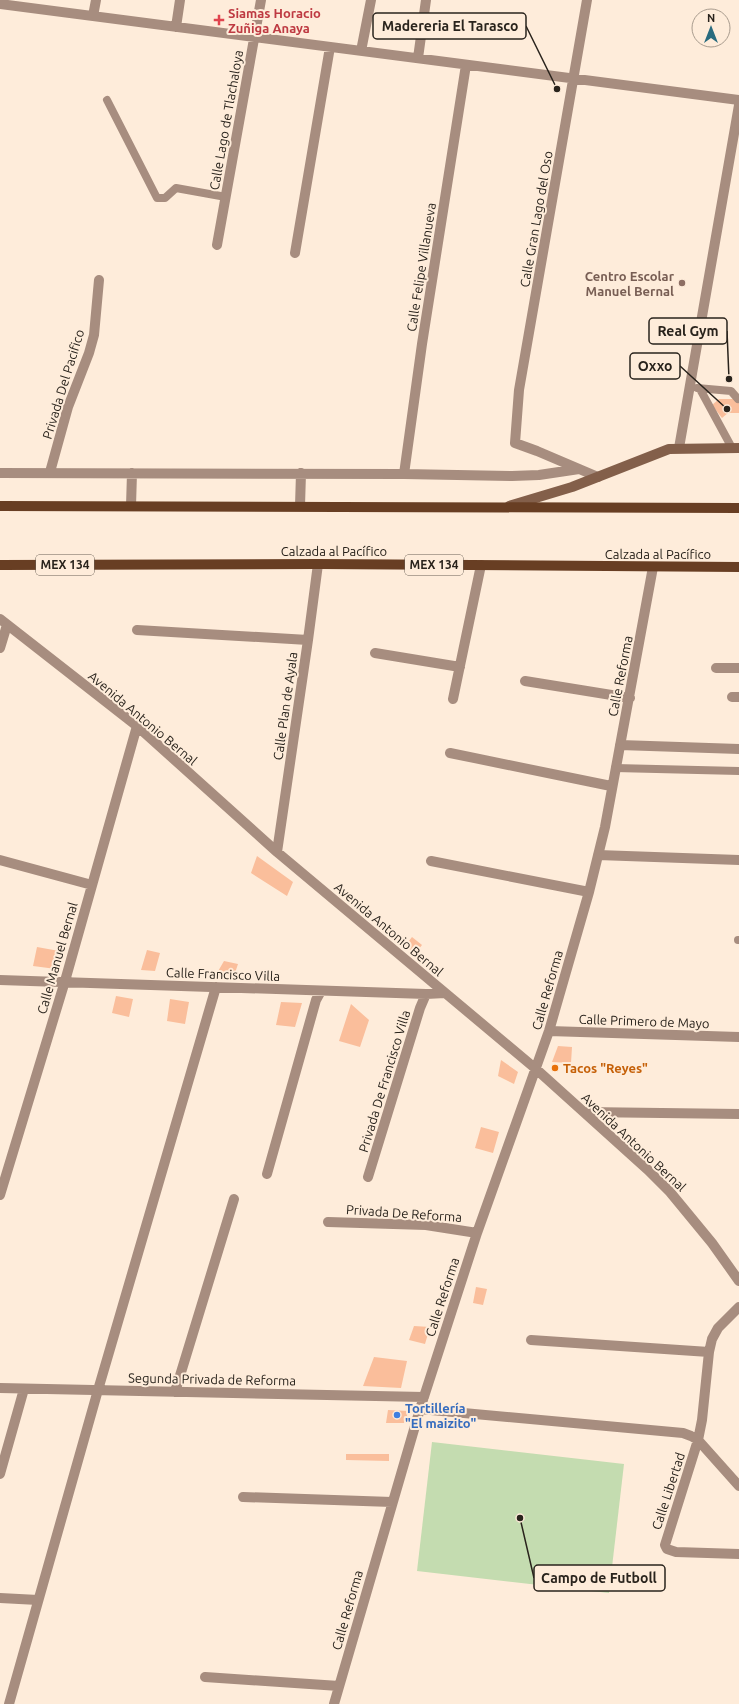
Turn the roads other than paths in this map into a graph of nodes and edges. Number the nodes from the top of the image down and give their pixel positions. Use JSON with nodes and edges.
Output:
{"nodes":[{"id":1,"x":96,"y":0,"type":"edge"},
{"id":2,"x":180,"y":0,"type":"edge"},
{"id":3,"x":260,"y":0,"type":"edge"},
{"id":4,"x":371,"y":0,"type":"edge"},
{"id":5,"x":426,"y":0,"type":"edge"},
{"id":6,"x":587,"y":0,"type":"edge"},
{"id":7,"x":0,"y":4,"type":"edge"},
{"id":8,"x":93,"y":16,"type":"junction"},
{"id":9,"x":176,"y":26,"type":"junction"},
{"id":10,"x":254,"y":37,"type":"junction"},
{"id":11,"x":330,"y":47,"type":"junction"},
{"id":12,"x":361,"y":51,"type":"junction"},
{"id":13,"x":418,"y":58,"type":"junction"},
{"id":14,"x":466,"y":64,"type":"junction"},
{"id":15,"x":574,"y":78,"type":"junction"},
{"id":16,"x":106,"y":100,"type":"dead end"},
{"id":17,"x":739,"y":100,"type":"edge"},
{"id":18,"x":739,"y":105,"type":"edge"},
{"id":19,"x":226,"y":197,"type":"junction"},
{"id":20,"x":218,"y":246,"type":"dead end"},
{"id":21,"x":295,"y":253,"type":"dead end"},
{"id":22,"x":99,"y":280,"type":"dead end"},
{"id":23,"x":695,"y":388,"type":"junction"},
{"id":24,"x":738,"y":399,"type":"edge"},
{"id":25,"x":679,"y":448,"type":"junction"},
{"id":26,"x":735,"y":448,"type":"edge"},
{"id":27,"x":578,"y":469,"type":"junction"},
{"id":28,"x":50,"y":472,"type":"junction"},
{"id":29,"x":132,"y":472,"type":"junction"},
{"id":30,"x":0,"y":473,"type":"edge"},
{"id":31,"x":301,"y":474,"type":"junction"},
{"id":32,"x":404,"y":474,"type":"junction"},
{"id":33,"x":598,"y":477,"type":"junction"},
{"id":34,"x":0,"y":506,"type":"edge"},
{"id":35,"x":130,"y":506,"type":"junction"},
{"id":36,"x":300,"y":506,"type":"junction"},
{"id":37,"x":507,"y":506,"type":"junction"},
{"id":38,"x":739,"y":508,"type":"edge"},
{"id":39,"x":318,"y":564,"type":"junction"},
{"id":40,"x":0,"y":565,"type":"edge"},
{"id":41,"x":482,"y":565,"type":"junction"},
{"id":42,"x":653,"y":567,"type":"junction"},
{"id":43,"x":739,"y":567,"type":"edge"},
{"id":44,"x":4,"y":622,"type":"edge"},
{"id":45,"x":137,"y":630,"type":"dead end"},
{"id":46,"x":308,"y":640,"type":"junction"},
{"id":47,"x":0,"y":648,"type":"edge"},
{"id":48,"x":376,"y":653,"type":"dead end"},
{"id":49,"x":460,"y":667,"type":"junction"},
{"id":50,"x":716,"y":668,"type":"dead end"},
{"id":51,"x":739,"y":668,"type":"edge"},
{"id":52,"x":524,"y":681,"type":"dead end"},
{"id":53,"x":630,"y":698,"type":"junction"},
{"id":54,"x":454,"y":699,"type":"dead end"},
{"id":55,"x":137,"y":726,"type":"junction"},
{"id":56,"x":620,"y":745,"type":"junction"},
{"id":57,"x":739,"y":749,"type":"edge"},
{"id":58,"x":450,"y":753,"type":"dead end"},
{"id":59,"x":615,"y":768,"type":"junction"},
{"id":60,"x":739,"y":771,"type":"edge"},
{"id":61,"x":612,"y":786,"type":"junction"},
{"id":62,"x":277,"y":852,"type":"junction"},
{"id":63,"x":598,"y":855,"type":"junction"},
{"id":64,"x":0,"y":860,"type":"edge"},
{"id":65,"x":739,"y":860,"type":"edge"},
{"id":66,"x":431,"y":861,"type":"dead end"},
{"id":67,"x":92,"y":884,"type":"junction"},
{"id":68,"x":589,"y":892,"type":"junction"},
{"id":69,"x":0,"y":980,"type":"edge"},
{"id":70,"x":65,"y":981,"type":"junction"},
{"id":71,"x":216,"y":987,"type":"junction"},
{"id":72,"x":321,"y":991,"type":"junction"},
{"id":73,"x":445,"y":993,"type":"junction"},
{"id":74,"x":426,"y":994,"type":"junction"},
{"id":75,"x":549,"y":1031,"type":"junction"},
{"id":76,"x":739,"y":1037,"type":"edge"},
{"id":77,"x":536,"y":1069,"type":"junction"},
{"id":78,"x":584,"y":1112,"type":"junction"},
{"id":79,"x":739,"y":1114,"type":"edge"},
{"id":80,"x":267,"y":1174,"type":"dead end"},
{"id":81,"x":368,"y":1177,"type":"dead end"},
{"id":82,"x":0,"y":1195,"type":"edge"},
{"id":83,"x":234,"y":1199,"type":"dead end"},
{"id":84,"x":328,"y":1222,"type":"dead end"},
{"id":85,"x":477,"y":1233,"type":"junction"},
{"id":86,"x":739,"y":1281,"type":"edge"},
{"id":87,"x":739,"y":1307,"type":"edge"},
{"id":88,"x":531,"y":1340,"type":"dead end"},
{"id":89,"x":709,"y":1352,"type":"junction"},
{"id":90,"x":0,"y":1388,"type":"edge"},
{"id":91,"x":24,"y":1389,"type":"junction"},
{"id":92,"x":98,"y":1390,"type":"junction"},
{"id":93,"x":175,"y":1392,"type":"junction"},
{"id":94,"x":424,"y":1397,"type":"junction"},
{"id":95,"x":420,"y":1409,"type":"junction"},
{"id":96,"x":698,"y":1440,"type":"junction"},
{"id":97,"x":0,"y":1474,"type":"edge"},
{"id":98,"x":739,"y":1486,"type":"edge"},
{"id":99,"x":243,"y":1497,"type":"dead end"},
{"id":100,"x":392,"y":1502,"type":"junction"},
{"id":101,"x":739,"y":1554,"type":"edge"},
{"id":102,"x":0,"y":1598,"type":"edge"},
{"id":103,"x":38,"y":1600,"type":"junction"},
{"id":104,"x":205,"y":1677,"type":"dead end"},
{"id":105,"x":339,"y":1686,"type":"junction"},
{"id":106,"x":9,"y":1704,"type":"edge"},
{"id":107,"x":334,"y":1704,"type":"edge"}],
"edges":[{"from":1,"to":8,"type":"street"},
{"from":2,"to":9,"type":"street"},
{"from":3,"to":10,"type":"street","name":"Calle Lago de Tlachaloya"},
{"from":4,"to":12,"type":"street"},
{"from":5,"to":13,"type":"street"},
{"from":6,"to":15,"type":"street","name":"Calle Gran Lago del Oso"},
{"from":7,"to":8,"type":"street"},
{"from":8,"to":9,"type":"street"},
{"from":9,"to":10,"type":"street"},
{"from":10,"to":11,"type":"street"},
{"from":10,"to":19,"type":"street","name":"Calle Lago de Tlachaloya"},
{"from":11,"to":12,"type":"street"},
{"from":11,"to":21,"type":"street"},
{"from":12,"to":13,"type":"street"},
{"from":13,"to":14,"type":"street"},
{"from":14,"to":15,"type":"street"},
{"from":14,"to":32,"type":"street","name":"Calle Felipe Villanueva"},
{"from":15,"to":17,"type":"street"},
{"from":15,"to":27,"type":"street","name":"Calle Gran Lago del Oso"},
{"from":16,"to":19,"type":"lane"},
{"from":18,"to":23,"type":"street"},
{"from":19,"to":20,"type":"street","name":"Calle Lago de Tlachaloya"},
{"from":22,"to":28,"type":"street","name":"Privada Del Pacifico"},
{"from":23,"to":24,"type":"lane"},
{"from":23,"to":25,"type":"street"},
{"from":23,"to":26,"type":"lane"},
{"from":25,"to":26,"type":"street"},
{"from":25,"to":33,"type":"street"},
{"from":27,"to":32,"type":"street"},
{"from":27,"to":33,"type":"street"},
{"from":28,"to":29,"type":"street"},
{"from":28,"to":30,"type":"street"},
{"from":29,"to":31,"type":"street"},
{"from":29,"to":35,"type":"street"},
{"from":31,"to":32,"type":"street"},
{"from":31,"to":36,"type":"street"},
{"from":33,"to":37,"type":"street"},
{"from":34,"to":35,"type":"main road"},
{"from":35,"to":36,"type":"main road"},
{"from":36,"to":37,"type":"main road"},
{"from":37,"to":38,"type":"main road"},
{"from":39,"to":40,"type":"main road","name":"Calzada al Pacífico","number":"MEX 134"},
{"from":39,"to":41,"type":"main road","name":"Calzada al Pacífico","number":"MEX 134"},
{"from":39,"to":46,"type":"street","name":"Calle Plan de Ayala"},
{"from":41,"to":42,"type":"main road","name":"Calzada al Pacífico","number":"MEX 134"},
{"from":41,"to":49,"type":"street"},
{"from":42,"to":43,"type":"main road","name":"Calzada al Pacífico","number":"MEX 134"},
{"from":42,"to":53,"type":"street","name":"Calle Reforma"},
{"from":44,"to":47,"type":"street"},
{"from":44,"to":55,"type":"street","name":"Avenida Antonio Bernal"},
{"from":45,"to":46,"type":"street"},
{"from":46,"to":62,"type":"street","name":"Calle Plan de Ayala"},
{"from":48,"to":49,"type":"street"},
{"from":49,"to":54,"type":"street"},
{"from":50,"to":51,"type":"street"},
{"from":52,"to":53,"type":"street"},
{"from":53,"to":56,"type":"street","name":"Calle Reforma"},
{"from":55,"to":62,"type":"street","name":"Avenida Antonio Bernal"},
{"from":55,"to":67,"type":"street","name":"Calle Manuel Bernal"},
{"from":56,"to":57,"type":"street"},
{"from":56,"to":59,"type":"street","name":"Calle Reforma"},
{"from":58,"to":61,"type":"street"},
{"from":59,"to":60,"type":"lane"},
{"from":59,"to":61,"type":"street","name":"Calle Reforma"},
{"from":61,"to":63,"type":"street","name":"Calle Reforma"},
{"from":62,"to":73,"type":"street","name":"Avenida Antonio Bernal"},
{"from":63,"to":65,"type":"street"},
{"from":63,"to":68,"type":"street","name":"Calle Reforma"},
{"from":64,"to":67,"type":"street"},
{"from":66,"to":68,"type":"street"},
{"from":67,"to":70,"type":"street","name":"Calle Manuel Bernal"},
{"from":68,"to":75,"type":"street","name":"Calle Reforma"},
{"from":69,"to":70,"type":"street","name":"Calle Francisco Villa"},
{"from":70,"to":71,"type":"street","name":"Calle Francisco Villa"},
{"from":70,"to":82,"type":"street","name":"Calle Manuel Bernal"},
{"from":71,"to":72,"type":"street","name":"Calle Francisco Villa"},
{"from":71,"to":92,"type":"street"},
{"from":72,"to":74,"type":"street","name":"Calle Francisco Villa"},
{"from":72,"to":80,"type":"street"},
{"from":73,"to":74,"type":"street","name":"Calle Francisco Villa"},
{"from":73,"to":77,"type":"street","name":"Avenida Antonio Bernal"},
{"from":74,"to":81,"type":"street","name":"Privada De Francisco Villa"},
{"from":75,"to":76,"type":"street","name":"Calle Primero de Mayo"},
{"from":75,"to":77,"type":"street","name":"Calle Reforma"},
{"from":77,"to":78,"type":"street","name":"Avenida Antonio Bernal"},
{"from":77,"to":85,"type":"street","name":"Calle Reforma"},
{"from":78,"to":79,"type":"street"},
{"from":78,"to":86,"type":"street","name":"Avenida Antonio Bernal"},
{"from":83,"to":93,"type":"street"},
{"from":84,"to":85,"type":"street","name":"Privada De Reforma"},
{"from":85,"to":94,"type":"street","name":"Calle Reforma"},
{"from":87,"to":89,"type":"street","name":"Calle Libertad"},
{"from":88,"to":89,"type":"street"},
{"from":89,"to":96,"type":"street","name":"Calle Libertad"},
{"from":90,"to":91,"type":"street","name":"Segunda Privada de Reforma"},
{"from":91,"to":92,"type":"street","name":"Segunda Privada de Reforma"},
{"from":91,"to":97,"type":"street"},
{"from":92,"to":93,"type":"street","name":"Segunda Privada de Reforma"},
{"from":92,"to":103,"type":"street"},
{"from":93,"to":94,"type":"street","name":"Segunda Privada de Reforma"},
{"from":94,"to":95,"type":"street","name":"Calle Reforma"},
{"from":95,"to":96,"type":"street"},
{"from":95,"to":100,"type":"street","name":"Calle Reforma"},
{"from":96,"to":98,"type":"street","name":"Calle Libertad"},
{"from":96,"to":101,"type":"street","name":"Calle Libertad"},
{"from":99,"to":100,"type":"street"},
{"from":100,"to":105,"type":"street","name":"Calle Reforma"},
{"from":102,"to":103,"type":"street"},
{"from":103,"to":106,"type":"street"},
{"from":104,"to":105,"type":"street"},
{"from":105,"to":107,"type":"street","name":"Calle Reforma"}]}
